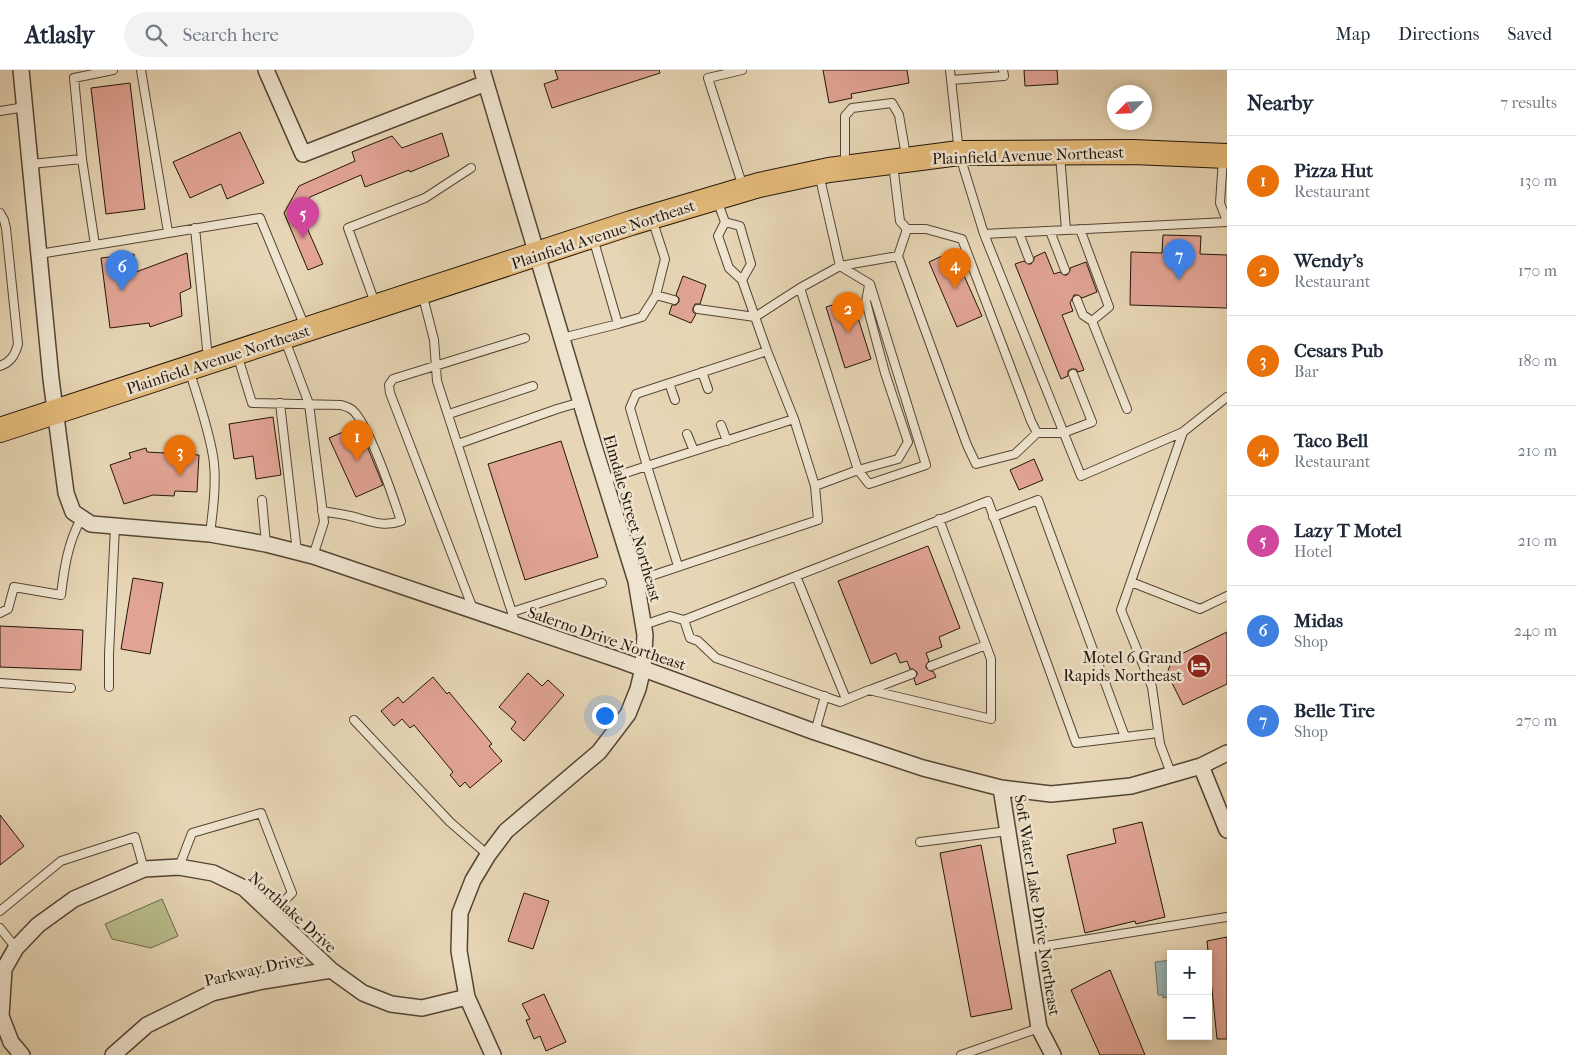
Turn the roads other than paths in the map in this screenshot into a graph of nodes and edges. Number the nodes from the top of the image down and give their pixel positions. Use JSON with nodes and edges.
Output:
{"nodes":[{"id":1,"x":21,"y":70,"type":"edge"},
{"id":2,"x":113,"y":70,"type":"edge"},
{"id":3,"x":141,"y":70,"type":"edge"},
{"id":4,"x":742,"y":70,"type":"edge"},
{"id":5,"x":950,"y":70,"type":"edge"},
{"id":6,"x":1003,"y":70,"type":"edge"},
{"id":7,"x":269,"y":71,"type":"edge"},
{"id":8,"x":484,"y":76,"type":"edge"},
{"id":9,"x":951,"y":80,"type":"junction"},
{"id":10,"x":26,"y":107,"type":"junction"},
{"id":11,"x":0,"y":111,"type":"edge"},
{"id":12,"x":1059,"y":153,"type":"junction"},
{"id":13,"x":959,"y":154,"type":"junction"},
{"id":14,"x":1225,"y":156,"type":"edge"},
{"id":15,"x":82,"y":160,"type":"junction"},
{"id":16,"x":900,"y":161,"type":"junction"},
{"id":17,"x":31,"y":164,"type":"junction"},
{"id":18,"x":471,"y":168,"type":"dead end"},
{"id":19,"x":845,"y":168,"type":"junction"},
{"id":20,"x":819,"y":172,"type":"junction"},
{"id":21,"x":744,"y":189,"type":"junction"},
{"id":22,"x":716,"y":198,"type":"junction"},
{"id":23,"x":0,"y":213,"type":"edge"},
{"id":24,"x":651,"y":217,"type":"junction"},
{"id":25,"x":1227,"y":221,"type":"edge"},
{"id":26,"x":725,"y":222,"type":"junction"},
{"id":27,"x":195,"y":228,"type":"junction"},
{"id":28,"x":907,"y":229,"type":"junction"},
{"id":29,"x":1080,"y":229,"type":"junction"},
{"id":30,"x":1066,"y":230,"type":"junction"},
{"id":31,"x":1050,"y":231,"type":"junction"},
{"id":32,"x":168,"y":232,"type":"junction"},
{"id":33,"x":1019,"y":233,"type":"junction"},
{"id":34,"x":984,"y":234,"type":"junction"},
{"id":35,"x":592,"y":236,"type":"junction"},
{"id":36,"x":95,"y":245,"type":"junction"},
{"id":37,"x":40,"y":254,"type":"junction"},
{"id":38,"x":538,"y":254,"type":"junction"},
{"id":39,"x":898,"y":256,"type":"junction"},
{"id":40,"x":1029,"y":259,"type":"dead end"},
{"id":41,"x":840,"y":266,"type":"junction"},
{"id":42,"x":1065,"y":270,"type":"dead end"},
{"id":43,"x":742,"y":280,"type":"junction"},
{"id":44,"x":870,"y":284,"type":"junction"},
{"id":45,"x":800,"y":288,"type":"junction"},
{"id":46,"x":422,"y":293,"type":"junction"},
{"id":47,"x":656,"y":295,"type":"junction"},
{"id":48,"x":674,"y":300,"type":"dead end"},
{"id":49,"x":1078,"y":300,"type":"dead end"},
{"id":50,"x":376,"y":308,"type":"junction"},
{"id":51,"x":698,"y":309,"type":"dead end"},
{"id":52,"x":755,"y":317,"type":"junction"},
{"id":53,"x":1092,"y":321,"type":"junction"},
{"id":54,"x":618,"y":324,"type":"junction"},
{"id":55,"x":307,"y":330,"type":"junction"},
{"id":56,"x":284,"y":338,"type":"junction"},
{"id":57,"x":525,"y":338,"type":"dead end"},
{"id":58,"x":562,"y":338,"type":"junction"},
{"id":59,"x":767,"y":351,"type":"junction"},
{"id":60,"x":236,"y":353,"type":"junction"},
{"id":61,"x":198,"y":364,"type":"junction"},
{"id":62,"x":435,"y":365,"type":"junction"},
{"id":63,"x":0,"y":366,"type":"edge"},
{"id":64,"x":702,"y":372,"type":"junction"},
{"id":65,"x":1073,"y":374,"type":"dead end"},
{"id":66,"x":669,"y":383,"type":"junction"},
{"id":67,"x":533,"y":386,"type":"dead end"},
{"id":68,"x":708,"y":389,"type":"dead end"},
{"id":69,"x":1227,"y":397,"type":"edge"},
{"id":70,"x":675,"y":400,"type":"dead end"},
{"id":71,"x":581,"y":402,"type":"junction"},
{"id":72,"x":280,"y":403,"type":"junction"},
{"id":73,"x":309,"y":404,"type":"junction"},
{"id":74,"x":1128,"y":410,"type":"dead end"},
{"id":75,"x":56,"y":412,"type":"junction"},
{"id":76,"x":449,"y":414,"type":"junction"},
{"id":77,"x":794,"y":419,"type":"junction"},
{"id":78,"x":721,"y":425,"type":"dead end"},
{"id":79,"x":0,"y":430,"type":"edge"},
{"id":80,"x":1183,"y":432,"type":"junction"},
{"id":81,"x":1038,"y":433,"type":"junction"},
{"id":82,"x":1063,"y":433,"type":"junction"},
{"id":83,"x":687,"y":434,"type":"dead end"},
{"id":84,"x":727,"y":441,"type":"junction"},
{"id":85,"x":458,"y":444,"type":"junction"},
{"id":86,"x":694,"y":451,"type":"junction"},
{"id":87,"x":647,"y":466,"type":"junction"},
{"id":88,"x":858,"y":470,"type":"junction"},
{"id":89,"x":604,"y":480,"type":"junction"},
{"id":90,"x":815,"y":486,"type":"junction"},
{"id":91,"x":262,"y":500,"type":"dead end"},
{"id":92,"x":322,"y":511,"type":"junction"},
{"id":93,"x":993,"y":516,"type":"junction"},
{"id":94,"x":81,"y":519,"type":"junction"},
{"id":95,"x":938,"y":520,"type":"junction"},
{"id":96,"x":115,"y":526,"type":"junction"},
{"id":97,"x":210,"y":534,"type":"junction"},
{"id":98,"x":266,"y":544,"type":"junction"},
{"id":99,"x":297,"y":552,"type":"junction"},
{"id":100,"x":313,"y":556,"type":"junction"},
{"id":101,"x":678,"y":566,"type":"junction"},
{"id":102,"x":796,"y":576,"type":"junction"},
{"id":103,"x":636,"y":581,"type":"junction"},
{"id":104,"x":1131,"y":582,"type":"junction"},
{"id":105,"x":602,"y":583,"type":"dead end"},
{"id":106,"x":1227,"y":596,"type":"edge"},
{"id":107,"x":473,"y":611,"type":"junction"},
{"id":108,"x":0,"y":613,"type":"edge"},
{"id":109,"x":514,"y":619,"type":"junction"},
{"id":110,"x":684,"y":620,"type":"junction"},
{"id":111,"x":644,"y":625,"type":"junction"},
{"id":112,"x":986,"y":644,"type":"junction"},
{"id":113,"x":931,"y":666,"type":"dead end"},
{"id":114,"x":643,"y":668,"type":"junction"},
{"id":115,"x":912,"y":674,"type":"dead end"},
{"id":116,"x":0,"y":683,"type":"edge"},
{"id":117,"x":109,"y":687,"type":"dead end"},
{"id":118,"x":71,"y":688,"type":"dead end"},
{"id":119,"x":869,"y":690,"type":"junction"},
{"id":120,"x":825,"y":696,"type":"junction"},
{"id":121,"x":846,"y":699,"type":"junction"},
{"id":122,"x":354,"y":720,"type":"dead end"},
{"id":123,"x":815,"y":732,"type":"junction"},
{"id":124,"x":1158,"y":733,"type":"junction"},
{"id":125,"x":1125,"y":737,"type":"junction"},
{"id":126,"x":1227,"y":753,"type":"edge"},
{"id":127,"x":1201,"y":766,"type":"junction"},
{"id":128,"x":1172,"y":776,"type":"junction"},
{"id":129,"x":1001,"y":788,"type":"junction"},
{"id":130,"x":1227,"y":830,"type":"edge"},
{"id":131,"x":1008,"y":831,"type":"junction"},
{"id":132,"x":920,"y":842,"type":"dead end"},
{"id":133,"x":488,"y":854,"type":"junction"},
{"id":134,"x":179,"y":867,"type":"junction"},
{"id":135,"x":144,"y":869,"type":"junction"},
{"id":136,"x":0,"y":911,"type":"edge"},
{"id":137,"x":272,"y":913,"type":"junction"},
{"id":138,"x":1227,"y":917,"type":"edge"},
{"id":139,"x":0,"y":928,"type":"edge"},
{"id":140,"x":16,"y":948,"type":"junction"},
{"id":141,"x":1027,"y":949,"type":"junction"},
{"id":142,"x":2,"y":969,"type":"edge"},
{"id":143,"x":331,"y":970,"type":"junction"},
{"id":144,"x":467,"y":997,"type":"junction"},
{"id":145,"x":1,"y":1016,"type":"edge"},
{"id":146,"x":1040,"y":1028,"type":"junction"},
{"id":147,"x":22,"y":1055,"type":"edge"},
{"id":148,"x":112,"y":1055,"type":"edge"},
{"id":149,"x":493,"y":1055,"type":"edge"},
{"id":150,"x":961,"y":1055,"type":"edge"},
{"id":151,"x":1053,"y":1055,"type":"edge"}],
"edges":[{"from":1,"to":10,"type":"street"},
{"from":2,"to":15,"type":"lane"},
{"from":3,"to":32,"type":"lane"},
{"from":4,"to":21,"type":"lane"},
{"from":5,"to":9,"type":"lane"},
{"from":6,"to":9,"type":"lane"},
{"from":7,"to":8,"type":"street"},
{"from":8,"to":38,"type":"street","name":"Elmdale Street Northeast"},
{"from":9,"to":13,"type":"lane"},
{"from":10,"to":11,"type":"lane"},
{"from":10,"to":17,"type":"street"},
{"from":12,"to":13,"type":"main road","name":"Plainfield Avenue Northeast"},
{"from":12,"to":14,"type":"main road","name":"Plainfield Avenue Northeast"},
{"from":12,"to":30,"type":"lane"},
{"from":13,"to":16,"type":"main road","name":"Plainfield Avenue Northeast"},
{"from":13,"to":34,"type":"lane"},
{"from":14,"to":25,"type":"lane"},
{"from":15,"to":17,"type":"lane"},
{"from":15,"to":36,"type":"lane"},
{"from":16,"to":19,"type":"main road","name":"Plainfield Avenue Northeast"},
{"from":16,"to":19,"type":"lane"},
{"from":16,"to":28,"type":"lane"},
{"from":17,"to":37,"type":"street"},
{"from":18,"to":50,"type":"lane"},
{"from":19,"to":20,"type":"main road","name":"Plainfield Avenue Northeast"},
{"from":20,"to":21,"type":"main road","name":"Plainfield Avenue Northeast"},
{"from":20,"to":41,"type":"lane"},
{"from":21,"to":22,"type":"main road","name":"Plainfield Avenue Northeast"},
{"from":22,"to":24,"type":"main road","name":"Plainfield Avenue Northeast"},
{"from":22,"to":26,"type":"lane"},
{"from":23,"to":63,"type":"lane"},
{"from":24,"to":35,"type":"main road","name":"Plainfield Avenue Northeast"},
{"from":24,"to":47,"type":"lane"},
{"from":25,"to":29,"type":"lane"},
{"from":26,"to":43,"type":"lane"},
{"from":26,"to":43,"type":"lane"},
{"from":27,"to":32,"type":"lane"},
{"from":27,"to":55,"type":"lane"},
{"from":27,"to":61,"type":"lane"},
{"from":28,"to":39,"type":"lane"},
{"from":28,"to":81,"type":"lane"},
{"from":29,"to":30,"type":"lane"},
{"from":29,"to":53,"type":"lane"},
{"from":30,"to":31,"type":"lane"},
{"from":31,"to":33,"type":"lane"},
{"from":31,"to":42,"type":"lane"},
{"from":32,"to":36,"type":"lane"},
{"from":33,"to":34,"type":"lane"},
{"from":33,"to":40,"type":"lane"},
{"from":34,"to":82,"type":"lane"},
{"from":35,"to":38,"type":"main road","name":"Plainfield Avenue Northeast"},
{"from":35,"to":54,"type":"lane"},
{"from":36,"to":37,"type":"lane"},
{"from":37,"to":75,"type":"street"},
{"from":38,"to":46,"type":"main road","name":"Plainfield Avenue Northeast"},
{"from":38,"to":58,"type":"street","name":"Elmdale Street Northeast"},
{"from":39,"to":41,"type":"lane"},
{"from":39,"to":81,"type":"lane"},
{"from":41,"to":44,"type":"lane"},
{"from":41,"to":45,"type":"lane"},
{"from":43,"to":52,"type":"lane"},
{"from":44,"to":88,"type":"lane"},
{"from":44,"to":88,"type":"lane"},
{"from":45,"to":52,"type":"lane"},
{"from":45,"to":88,"type":"lane"},
{"from":46,"to":50,"type":"main road","name":"Plainfield Avenue Northeast"},
{"from":46,"to":62,"type":"lane"},
{"from":47,"to":48,"type":"lane"},
{"from":47,"to":54,"type":"lane"},
{"from":49,"to":53,"type":"lane"},
{"from":50,"to":55,"type":"main road","name":"Plainfield Avenue Northeast"},
{"from":51,"to":52,"type":"lane"},
{"from":52,"to":59,"type":"lane"},
{"from":53,"to":74,"type":"lane"},
{"from":54,"to":58,"type":"lane"},
{"from":55,"to":56,"type":"main road","name":"Plainfield Avenue Northeast"},
{"from":56,"to":60,"type":"main road","name":"Plainfield Avenue Northeast"},
{"from":56,"to":73,"type":"lane"},
{"from":57,"to":62,"type":"lane"},
{"from":58,"to":71,"type":"street","name":"Elmdale Street Northeast"},
{"from":59,"to":64,"type":"lane"},
{"from":59,"to":77,"type":"lane"},
{"from":60,"to":61,"type":"main road","name":"Plainfield Avenue Northeast"},
{"from":60,"to":72,"type":"lane"},
{"from":61,"to":75,"type":"main road","name":"Plainfield Avenue Northeast"},
{"from":61,"to":97,"type":"lane"},
{"from":62,"to":76,"type":"lane"},
{"from":62,"to":107,"type":"lane"},
{"from":64,"to":66,"type":"lane"},
{"from":64,"to":68,"type":"lane"},
{"from":65,"to":82,"type":"lane"},
{"from":66,"to":70,"type":"lane"},
{"from":66,"to":87,"type":"lane"},
{"from":67,"to":76,"type":"lane"},
{"from":69,"to":80,"type":"lane"},
{"from":71,"to":85,"type":"lane"},
{"from":71,"to":89,"type":"street","name":"Elmdale Street Northeast"},
{"from":72,"to":73,"type":"lane"},
{"from":72,"to":99,"type":"lane"},
{"from":73,"to":92,"type":"lane"},
{"from":73,"to":92,"type":"lane"},
{"from":75,"to":79,"type":"main road","name":"Plainfield Avenue Northeast"},
{"from":75,"to":94,"type":"street"},
{"from":76,"to":85,"type":"lane"},
{"from":77,"to":84,"type":"lane"},
{"from":77,"to":90,"type":"lane"},
{"from":78,"to":84,"type":"lane"},
{"from":80,"to":82,"type":"lane"},
{"from":80,"to":104,"type":"lane"},
{"from":81,"to":82,"type":"lane"},
{"from":83,"to":86,"type":"lane"},
{"from":84,"to":86,"type":"lane"},
{"from":85,"to":109,"type":"lane"},
{"from":86,"to":87,"type":"lane"},
{"from":87,"to":89,"type":"lane"},
{"from":87,"to":101,"type":"lane"},
{"from":88,"to":90,"type":"lane"},
{"from":89,"to":103,"type":"street","name":"Elmdale Street Northeast"},
{"from":90,"to":101,"type":"lane"},
{"from":91,"to":98,"type":"lane"},
{"from":92,"to":100,"type":"lane"},
{"from":93,"to":95,"type":"lane"},
{"from":93,"to":125,"type":"lane"},
{"from":93,"to":125,"type":"lane"},
{"from":94,"to":96,"type":"street","name":"Salerno Drive Northeast"},
{"from":94,"to":108,"type":"lane"},
{"from":95,"to":102,"type":"lane"},
{"from":95,"to":112,"type":"lane"},
{"from":96,"to":97,"type":"street","name":"Salerno Drive Northeast"},
{"from":96,"to":117,"type":"lane"},
{"from":97,"to":98,"type":"street","name":"Salerno Drive Northeast"},
{"from":98,"to":99,"type":"street","name":"Salerno Drive Northeast"},
{"from":99,"to":100,"type":"street","name":"Salerno Drive Northeast"},
{"from":100,"to":107,"type":"street","name":"Salerno Drive Northeast"},
{"from":101,"to":103,"type":"lane"},
{"from":102,"to":110,"type":"lane"},
{"from":102,"to":121,"type":"lane"},
{"from":103,"to":111,"type":"street","name":"Elmdale Street Northeast"},
{"from":104,"to":106,"type":"lane"},
{"from":104,"to":124,"type":"lane"},
{"from":105,"to":109,"type":"lane"},
{"from":107,"to":109,"type":"street","name":"Salerno Drive Northeast"},
{"from":109,"to":114,"type":"street","name":"Salerno Drive Northeast"},
{"from":110,"to":111,"type":"lane"},
{"from":110,"to":120,"type":"lane"},
{"from":111,"to":114,"type":"street","name":"Elmdale Street Northeast"},
{"from":112,"to":113,"type":"lane"},
{"from":112,"to":119,"type":"lane"},
{"from":114,"to":123,"type":"street","name":"Salerno Drive Northeast"},
{"from":114,"to":133,"type":"street","name":"Elmdale Street Northeast"},
{"from":115,"to":119,"type":"lane"},
{"from":116,"to":118,"type":"lane"},
{"from":119,"to":121,"type":"lane"},
{"from":120,"to":121,"type":"lane"},
{"from":120,"to":123,"type":"lane"},
{"from":122,"to":133,"type":"lane"},
{"from":123,"to":129,"type":"street","name":"Salerno Drive Northeast"},
{"from":124,"to":125,"type":"lane"},
{"from":124,"to":128,"type":"lane"},
{"from":126,"to":127,"type":"street","name":"Salerno Drive Northeast"},
{"from":127,"to":128,"type":"street","name":"Salerno Drive Northeast"},
{"from":127,"to":130,"type":"street"},
{"from":128,"to":129,"type":"street","name":"Salerno Drive Northeast"},
{"from":129,"to":131,"type":"street","name":"Soft Water Lake Drive Northeast"},
{"from":131,"to":132,"type":"lane"},
{"from":131,"to":141,"type":"street","name":"Soft Water Lake Drive Northeast"},
{"from":133,"to":144,"type":"street","name":"Elmdale Street Northeast"},
{"from":134,"to":135,"type":"street","name":"Northlake Drive"},
{"from":134,"to":137,"type":"street","name":"Northlake Drive"},
{"from":134,"to":137,"type":"lane"},
{"from":135,"to":136,"type":"lane"},
{"from":135,"to":140,"type":"street","name":"Northlake Drive"},
{"from":137,"to":143,"type":"street","name":"Northlake Drive"},
{"from":138,"to":141,"type":"lane"},
{"from":139,"to":140,"type":"lane"},
{"from":140,"to":142,"type":"street","name":"Northlake Drive"},
{"from":141,"to":146,"type":"street","name":"Soft Water Lake Drive Northeast"},
{"from":142,"to":145,"type":"street","name":"Northlake Drive"},
{"from":143,"to":144,"type":"street","name":"Northlake Drive"},
{"from":143,"to":148,"type":"street","name":"Parkway Drive"},
{"from":144,"to":149,"type":"street","name":"Elmdale Street Northeast"},
{"from":145,"to":147,"type":"street","name":"Northlake Drive"},
{"from":146,"to":150,"type":"lane"},
{"from":146,"to":151,"type":"street","name":"Soft Water Lake Drive Northeast"}]}
